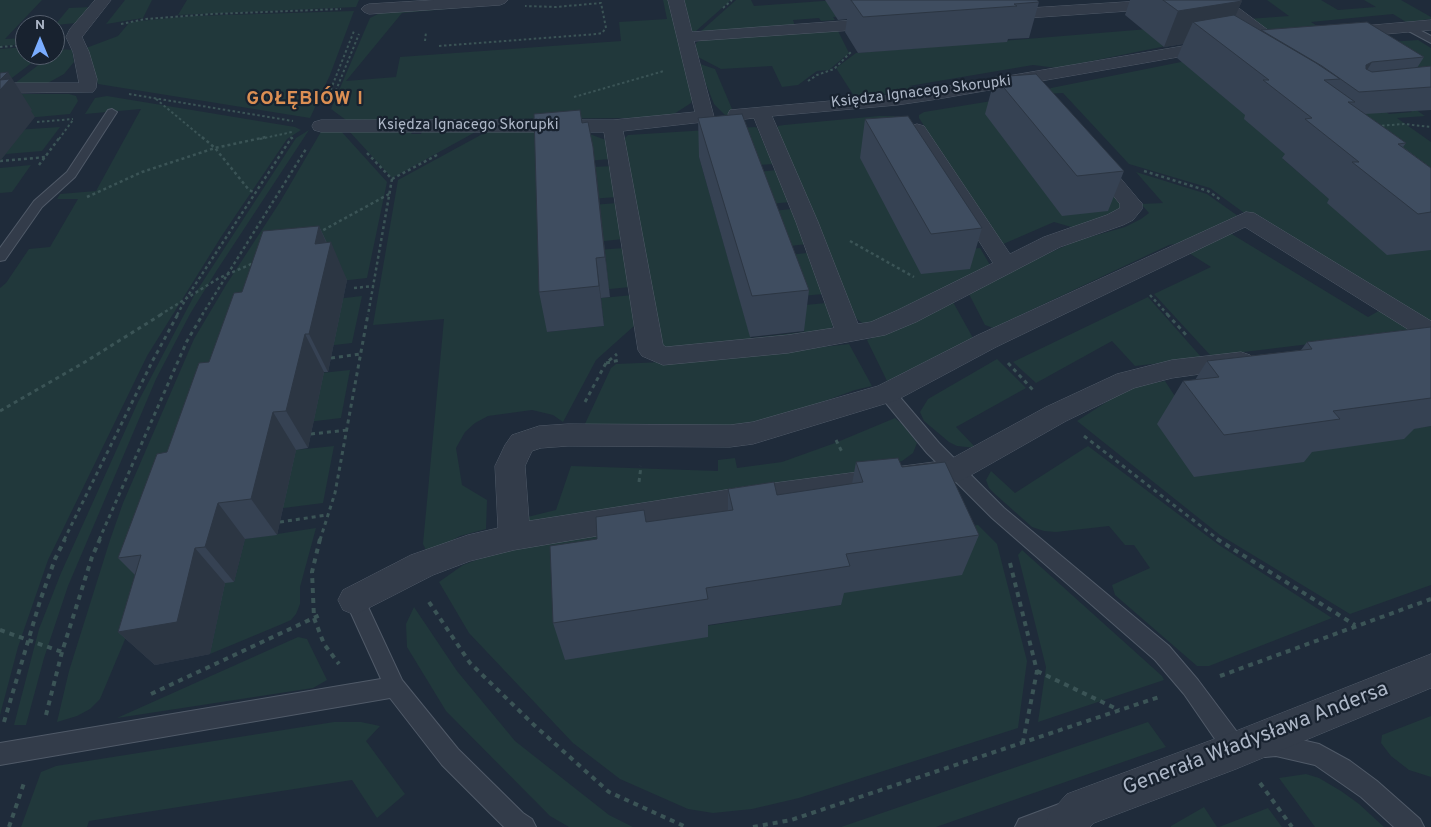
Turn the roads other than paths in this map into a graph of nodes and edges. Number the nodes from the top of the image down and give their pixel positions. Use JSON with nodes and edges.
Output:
{"nodes":[{"id":1,"x":103,"y":0,"type":"edge"},
{"id":2,"x":500,"y":0,"type":"edge"},
{"id":3,"x":676,"y":0,"type":"edge"},
{"id":4,"x":1019,"y":0,"type":"edge"},
{"id":5,"x":1216,"y":0,"type":"edge"},
{"id":6,"x":366,"y":9,"type":"road end"},
{"id":7,"x":1040,"y":13,"type":"junction"},
{"id":8,"x":983,"y":16,"type":"edge"},
{"id":9,"x":895,"y":22,"type":"edge"},
{"id":10,"x":1431,"y":25,"type":"edge"},
{"id":11,"x":1408,"y":27,"type":"junction"},
{"id":12,"x":1321,"y":35,"type":"edge"},
{"id":13,"x":685,"y":37,"type":"junction"},
{"id":14,"x":1292,"y":37,"type":"edge"},
{"id":15,"x":1272,"y":39,"type":"junction"},
{"id":16,"x":1431,"y":40,"type":"edge"},
{"id":17,"x":0,"y":88,"type":"edge"},
{"id":18,"x":897,"y":100,"type":"junction"},
{"id":19,"x":112,"y":112,"type":"dead end"},
{"id":20,"x":761,"y":112,"type":"junction"},
{"id":21,"x":737,"y":114,"type":"edge"},
{"id":22,"x":613,"y":126,"type":"junction"},
{"id":23,"x":316,"y":127,"type":"road end"},
{"id":24,"x":1079,"y":142,"type":"edge"},
{"id":25,"x":0,"y":257,"type":"edge"},
{"id":26,"x":1006,"y":265,"type":"junction"},
{"id":27,"x":1431,"y":332,"type":"edge"},
{"id":28,"x":850,"y":334,"type":"junction"},
{"id":29,"x":1431,"y":340,"type":"edge"},
{"id":30,"x":1403,"y":343,"type":"edge"},
{"id":31,"x":1269,"y":358,"type":"edge"},
{"id":32,"x":887,"y":393,"type":"junction"},
{"id":33,"x":954,"y":471,"type":"junction"},
{"id":34,"x":514,"y":537,"type":"junction"},
{"id":35,"x":355,"y":600,"type":"joint"},
{"id":36,"x":1431,"y":670,"type":"edge"},
{"id":37,"x":395,"y":687,"type":"junction"},
{"id":38,"x":1236,"y":750,"type":"junction"},
{"id":39,"x":0,"y":754,"type":"edge"},
{"id":40,"x":1073,"y":818,"type":"edge"},
{"id":41,"x":524,"y":827,"type":"edge"},
{"id":42,"x":1027,"y":827,"type":"edge"},
{"id":43,"x":1412,"y":827,"type":"edge"}],
"edges":[{"from":1,"to":17,"type":"street"},
{"from":2,"to":6,"type":"street"},
{"from":3,"to":13,"type":"street"},
{"from":4,"to":7,"type":"street"},
{"from":5,"to":7,"type":"street"},
{"from":5,"to":15,"type":"street"},
{"from":7,"to":8,"type":"street"},
{"from":9,"to":13,"type":"street"},
{"from":10,"to":11,"type":"street"},
{"from":11,"to":12,"type":"street"},
{"from":11,"to":16,"type":"lane"},
{"from":13,"to":22,"type":"street","name":"Księdza Ignacego Skorupki"},
{"from":14,"to":15,"type":"street","name":"Księdza Ignacego Skorupki"},
{"from":15,"to":18,"type":"street","name":"Księdza Ignacego Skorupki"},
{"from":18,"to":20,"type":"street","name":"Księdza Ignacego Skorupki"},
{"from":18,"to":26,"type":"street"},
{"from":19,"to":25,"type":"lane"},
{"from":20,"to":21,"type":"street","name":"Księdza Ignacego Skorupki"},
{"from":20,"to":28,"type":"street"},
{"from":22,"to":23,"type":"street","name":"Księdza Ignacego Skorupki"},
{"from":22,"to":28,"type":"street"},
{"from":24,"to":26,"type":"street"},
{"from":26,"to":28,"type":"street"},
{"from":27,"to":32,"type":"street"},
{"from":29,"to":30,"type":"street"},
{"from":31,"to":33,"type":"street"},
{"from":32,"to":33,"type":"lane"},
{"from":32,"to":34,"type":"street"},
{"from":33,"to":34,"type":"street"},
{"from":33,"to":38,"type":"lane"},
{"from":34,"to":35,"type":"street"},
{"from":35,"to":37,"type":"lane"},
{"from":36,"to":38,"type":"street","name":"Generała Władysława Andersa"},
{"from":37,"to":39,"type":"lane"},
{"from":37,"to":41,"type":"lane"},
{"from":38,"to":40,"type":"street","name":"Generała Władysława Andersa"},
{"from":38,"to":43,"type":"lane"},
{"from":40,"to":42,"type":"lane","name":"Generała Władysława Andersa"}]}
